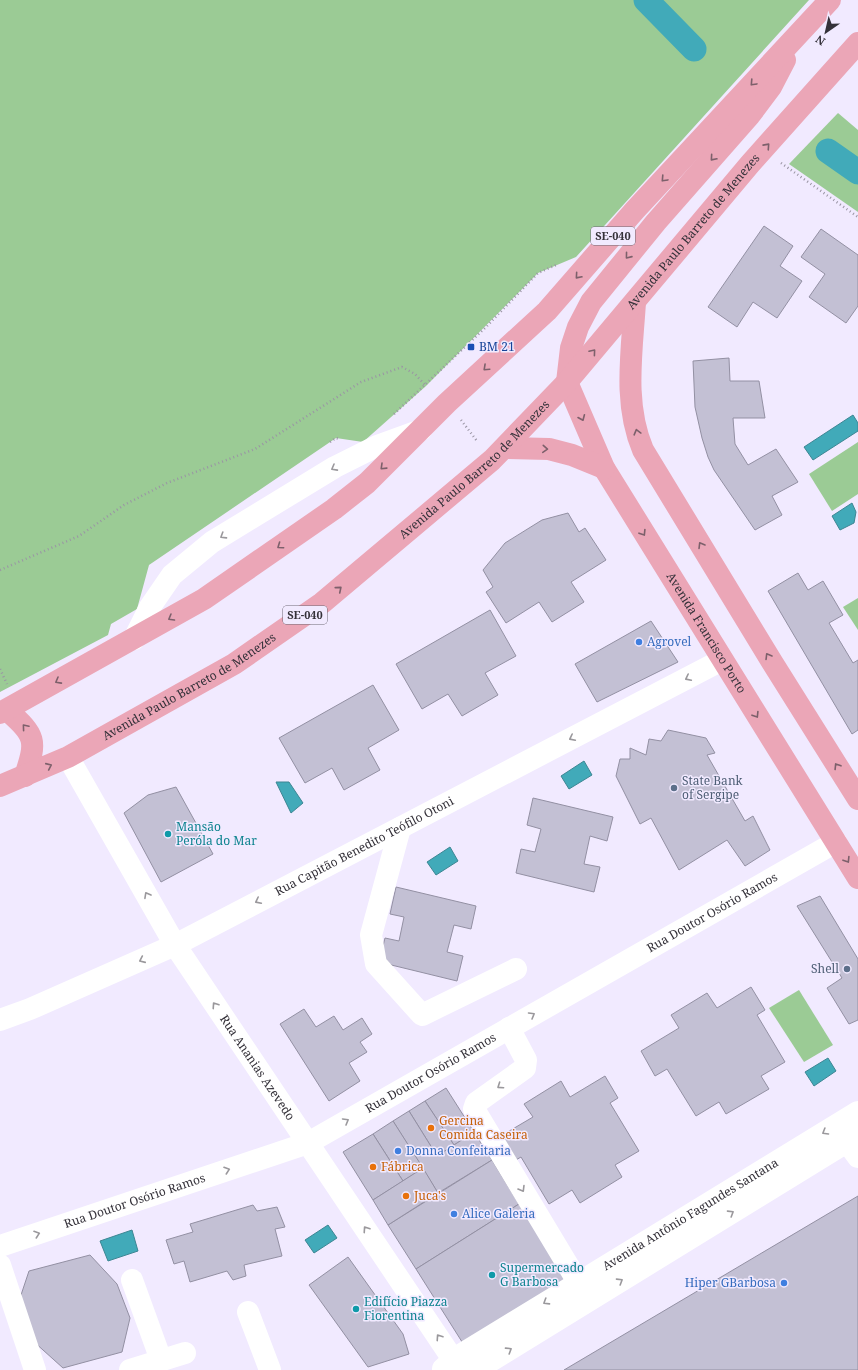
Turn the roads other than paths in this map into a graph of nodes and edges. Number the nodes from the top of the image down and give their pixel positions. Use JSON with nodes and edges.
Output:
{"nodes":[{"id":1,"x":830,"y":0,"type":"edge"},
{"id":2,"x":799,"y":34,"type":"junction"},
{"id":3,"x":858,"y":43,"type":"edge"},
{"id":4,"x":635,"y":302,"type":"junction"},
{"id":5,"x":567,"y":382,"type":"junction"},
{"id":6,"x":421,"y":430,"type":"junction"},
{"id":7,"x":506,"y":448,"type":"junction"},
{"id":8,"x":604,"y":468,"type":"junction"},
{"id":9,"x":134,"y":639,"type":"junction"},
{"id":10,"x":722,"y":660,"type":"junction"},
{"id":11,"x":3,"y":711,"type":"edge"},
{"id":12,"x":68,"y":757,"type":"junction"},
{"id":13,"x":25,"y":776,"type":"junction"},
{"id":14,"x":0,"y":786,"type":"edge"},
{"id":15,"x":858,"y":799,"type":"edge"},
{"id":16,"x":400,"y":828,"type":"junction"},
{"id":17,"x":836,"y":842,"type":"junction"},
{"id":18,"x":858,"y":878,"type":"edge"},
{"id":19,"x":174,"y":945,"type":"junction"},
{"id":20,"x":516,"y":969,"type":"dead end"},
{"id":21,"x":0,"y":1020,"type":"edge"},
{"id":22,"x":509,"y":1028,"type":"junction"},
{"id":23,"x":858,"y":1112,"type":"edge"},
{"id":24,"x":308,"y":1143,"type":"junction"},
{"id":25,"x":854,"y":1145,"type":"edge"},
{"id":26,"x":0,"y":1246,"type":"edge"},
{"id":27,"x":0,"y":1265,"type":"edge"},
{"id":28,"x":132,"y":1280,"type":"dead end"},
{"id":29,"x":578,"y":1282,"type":"junction"},
{"id":30,"x":248,"y":1312,"type":"dead end"},
{"id":31,"x":185,"y":1353,"type":"dead end"},
{"id":32,"x":162,"y":1360,"type":"junction"},
{"id":33,"x":452,"y":1366,"type":"edge"},
{"id":34,"x":34,"y":1370,"type":"edge"},
{"id":35,"x":130,"y":1370,"type":"edge"},
{"id":36,"x":270,"y":1370,"type":"edge"},
{"id":37,"x":476,"y":1370,"type":"edge"}],
"edges":[{"from":1,"to":2,"type":"main road","number":"SE-040"},
{"from":2,"to":5,"type":"main road","one_way":true},
{"from":2,"to":6,"type":"main road","number":"SE-040","one_way":true},
{"from":4,"to":3,"type":"main road","name":"Avenida Paulo Barreto de Menezes","number":"SE-040","one_way":true},
{"from":5,"to":4,"type":"main road","name":"Avenida Paulo Barreto de Menezes","number":"SE-040","one_way":true},
{"from":15,"to":4,"type":"main road","one_way":true},
{"from":5,"to":7,"type":"main road","name":"Avenida Paulo Barreto de Menezes","number":"SE-040"},
{"from":5,"to":8,"type":"main road","name":"Avenida Francisco Porto","one_way":true},
{"from":6,"to":9,"type":"main road","number":"SE-040","one_way":true},
{"from":6,"to":9,"type":"street","one_way":true},
{"from":7,"to":8,"type":"main road","one_way":true},
{"from":12,"to":7,"type":"main road","name":"Avenida Paulo Barreto de Menezes","number":"SE-040","one_way":true},
{"from":8,"to":10,"type":"main road","name":"Avenida Francisco Porto","one_way":true},
{"from":9,"to":11,"type":"main road","number":"SE-040","one_way":true},
{"from":10,"to":16,"type":"street","name":"Rua Capitão Benedito Teófilo Otoni","one_way":true},
{"from":10,"to":17,"type":"main road","name":"Avenida Francisco Porto","one_way":true},
{"from":13,"to":11,"type":"main road","one_way":true},
{"from":13,"to":12,"type":"main road","name":"Avenida Paulo Barreto de Menezes","number":"SE-040","one_way":true},
{"from":19,"to":12,"type":"street","name":"Rua Ananias Azevedo","one_way":true},
{"from":13,"to":14,"type":"main road","name":"Avenida Paulo Barreto de Menezes","number":"SE-040"},
{"from":16,"to":19,"type":"street","name":"Rua Capitão Benedito Teófilo Otoni","one_way":true},
{"from":16,"to":20,"type":"street"},
{"from":17,"to":18,"type":"main road","name":"Avenida Francisco Porto","one_way":true},
{"from":22,"to":17,"type":"street","name":"Rua Doutor Osório Ramos","one_way":true},
{"from":19,"to":21,"type":"street","name":"Rua Capitão Benedito Teófilo Otoni","one_way":true},
{"from":24,"to":19,"type":"street","name":"Rua Ananias Azevedo","one_way":true},
{"from":24,"to":22,"type":"street","name":"Rua Doutor Osório Ramos","one_way":true},
{"from":22,"to":29,"type":"street","one_way":true},
{"from":23,"to":29,"type":"street","name":"Avenida Antônio Fagundes Santana","one_way":true},
{"from":26,"to":24,"type":"street","name":"Rua Doutor Osório Ramos","one_way":true},
{"from":33,"to":24,"type":"street","name":"Rua Ananias Azevedo","one_way":true},
{"from":37,"to":25,"type":"street","name":"Avenida Antônio Fagundes Santana","one_way":true},
{"from":27,"to":34,"type":"street"},
{"from":28,"to":32,"type":"street"},
{"from":29,"to":33,"type":"street","name":"Avenida Antônio Fagundes Santana","one_way":true},
{"from":30,"to":36,"type":"street"},
{"from":31,"to":32,"type":"street"},
{"from":32,"to":35,"type":"street"}]}
